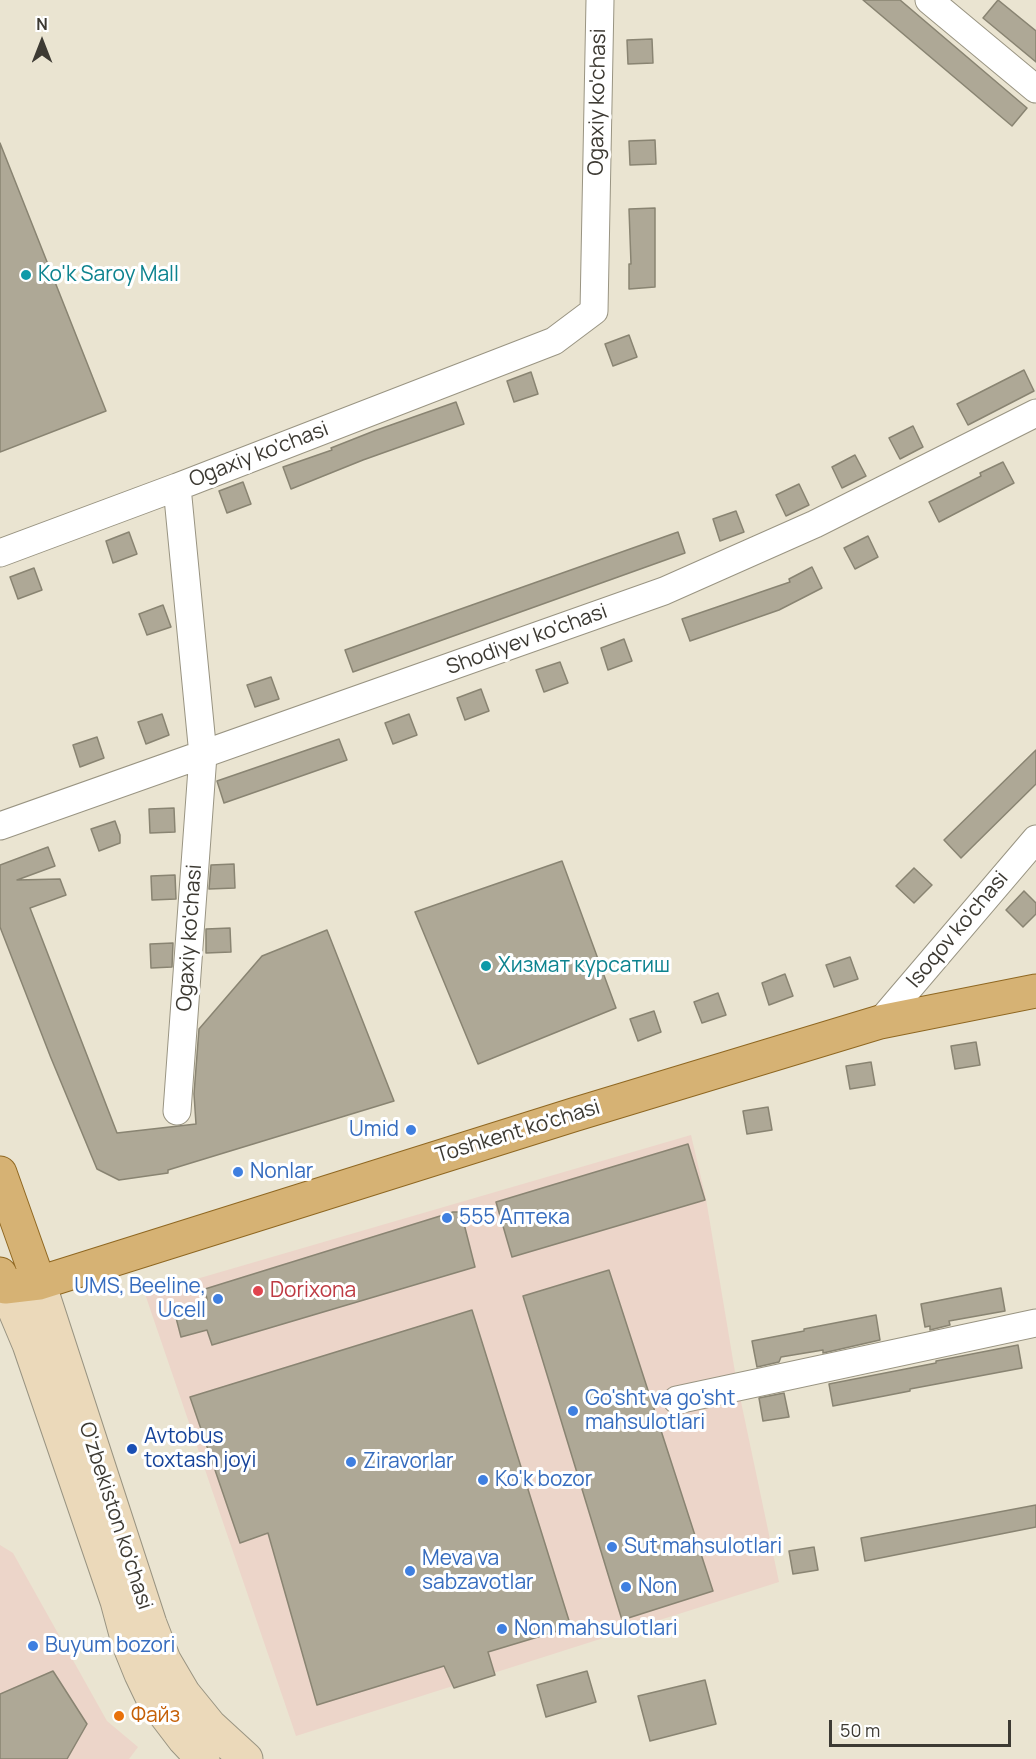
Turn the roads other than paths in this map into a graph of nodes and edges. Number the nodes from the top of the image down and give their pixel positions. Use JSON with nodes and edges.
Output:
{"nodes":[{"id":1,"x":600,"y":0,"type":"edge"},
{"id":2,"x":929,"y":0,"type":"edge"},
{"id":3,"x":1036,"y":89,"type":"edge"},
{"id":4,"x":1036,"y":413,"type":"edge"},
{"id":5,"x":177,"y":487,"type":"junction"},
{"id":6,"x":0,"y":553,"type":"edge"},
{"id":7,"x":203,"y":755,"type":"junction"},
{"id":8,"x":0,"y":826,"type":"edge"},
{"id":9,"x":1036,"y":839,"type":"edge"},
{"id":10,"x":1036,"y":991,"type":"edge"},
{"id":11,"x":880,"y":1022,"type":"junction"},
{"id":12,"x":177,"y":1111,"type":"dead end"},
{"id":13,"x":0,"y":1173,"type":"edge"},
{"id":14,"x":2,"y":1283,"type":"edge"},
{"id":15,"x":39,"y":1283,"type":"junction"},
{"id":16,"x":1036,"y":1323,"type":"edge"},
{"id":17,"x":0,"y":1344,"type":"edge"},
{"id":18,"x":36,"y":1366,"type":"junction"},
{"id":19,"x":677,"y":1400,"type":"dead end"},
{"id":20,"x":203,"y":1759,"type":"edge"},
{"id":21,"x":246,"y":1759,"type":"edge"}],
"edges":[{"from":1,"to":5,"type":"street","name":"Ogaxiy ko'chasi"},
{"from":2,"to":3,"type":"street"},
{"from":4,"to":7,"type":"street","name":"Shodiyev ko'chasi"},
{"from":5,"to":6,"type":"street"},
{"from":5,"to":7,"type":"street","name":"Ogaxiy ko'chasi"},
{"from":7,"to":8,"type":"street","name":"Shodiyev ko'chasi"},
{"from":7,"to":12,"type":"street","name":"Ogaxiy ko'chasi"},
{"from":9,"to":11,"type":"street","name":"Isoqov ko'chasi"},
{"from":10,"to":11,"type":"main road","name":"Toshkent ko'chasi"},
{"from":11,"to":15,"type":"main road","name":"Toshkent ko'chasi"},
{"from":13,"to":15,"type":"main road"},
{"from":14,"to":15,"type":"main road","name":"Toshkent ko'chasi"},
{"from":14,"to":18,"type":"main road","name":"O'zbekiston ko'chasi"},
{"from":15,"to":21,"type":"main road","name":"O'zbekiston ko'chasi"},
{"from":16,"to":19,"type":"street"},
{"from":17,"to":18,"type":"main road"},
{"from":18,"to":20,"type":"main road","name":"O'zbekiston ko'chasi"}]}
